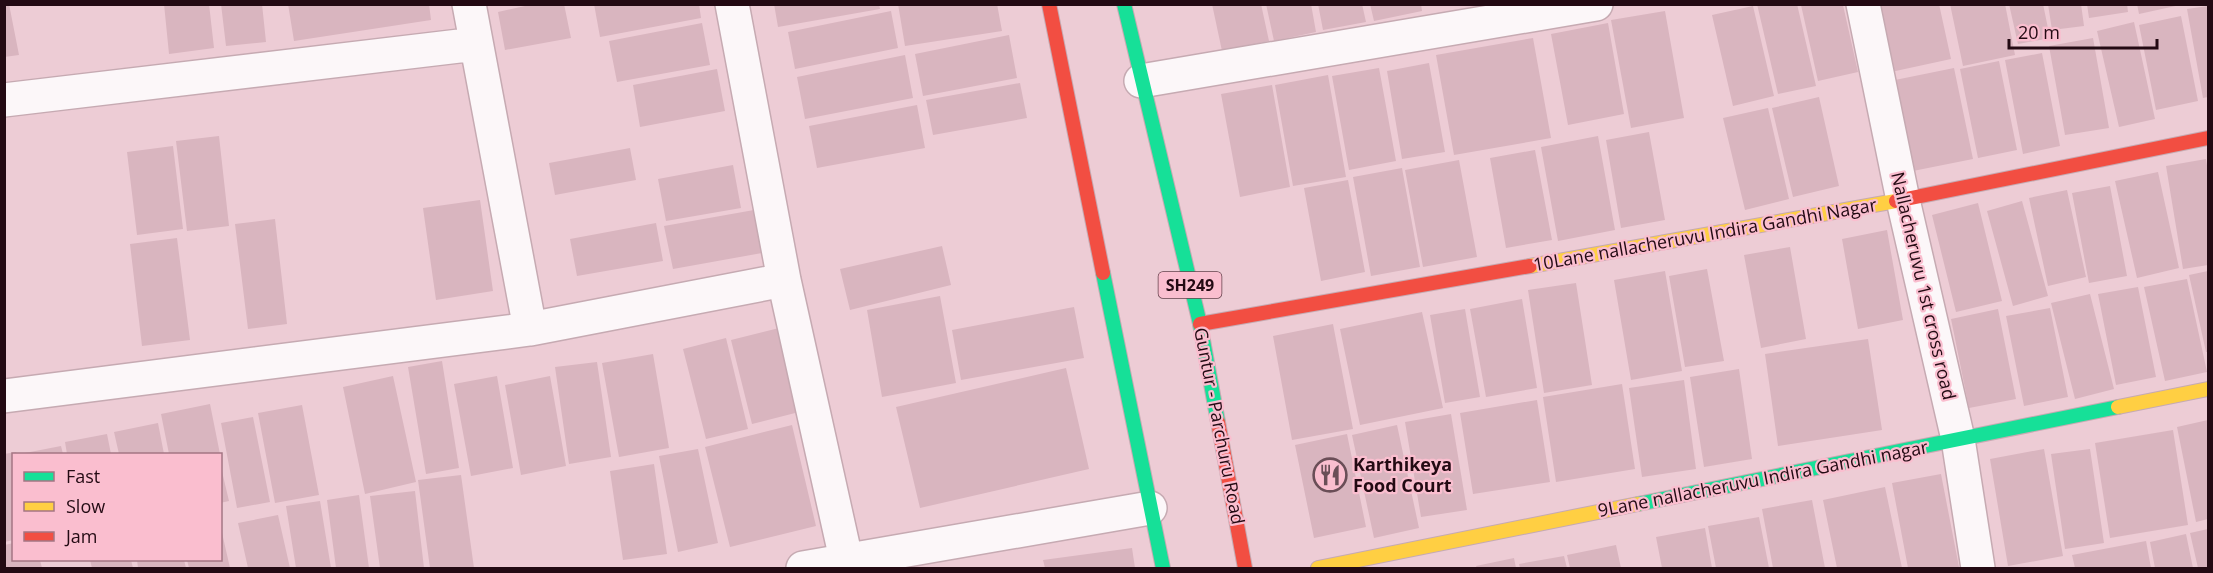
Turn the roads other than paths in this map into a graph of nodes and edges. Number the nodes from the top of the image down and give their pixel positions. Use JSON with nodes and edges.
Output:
{"nodes":[{"id":1,"x":469,"y":4,"type":"edge"},
{"id":2,"x":732,"y":4,"type":"edge"},
{"id":3,"x":1049,"y":4,"type":"edge"},
{"id":4,"x":1124,"y":4,"type":"edge"},
{"id":5,"x":1596,"y":4,"type":"edge"},
{"id":6,"x":1863,"y":4,"type":"edge"},
{"id":7,"x":476,"y":44,"type":"junction"},
{"id":8,"x":1141,"y":81,"type":"junction"},
{"id":9,"x":4,"y":100,"type":"edge"},
{"id":10,"x":2208,"y":138,"type":"edge"},
{"id":11,"x":1903,"y":200,"type":"junction"},
{"id":12,"x":784,"y":280,"type":"junction"},
{"id":13,"x":1200,"y":324,"type":"junction"},
{"id":14,"x":530,"y":329,"type":"junction"},
{"id":15,"x":2208,"y":389,"type":"edge"},
{"id":16,"x":4,"y":396,"type":"edge"},
{"id":17,"x":1958,"y":439,"type":"junction"},
{"id":18,"x":1150,"y":508,"type":"junction"},
{"id":19,"x":847,"y":565,"type":"edge"},
{"id":20,"x":803,"y":568,"type":"edge"},
{"id":21,"x":1163,"y":568,"type":"edge"},
{"id":22,"x":1245,"y":568,"type":"edge"},
{"id":23,"x":1318,"y":568,"type":"edge"},
{"id":24,"x":1978,"y":568,"type":"edge"}],
"edges":[{"from":1,"to":7,"type":"street"},
{"from":2,"to":12,"type":"street"},
{"from":3,"to":18,"type":"street"},
{"from":4,"to":8,"type":"street","name":"Guntur - Parchuru Road","number":"SH249"},
{"from":5,"to":8,"type":"street"},
{"from":6,"to":11,"type":"street","name":"Nallacheruvu 1st cross road"},
{"from":7,"to":9,"type":"street"},
{"from":7,"to":14,"type":"street"},
{"from":8,"to":13,"type":"street","name":"Guntur - Parchuru Road","number":"SH249"},
{"from":10,"to":11,"type":"street","name":"10Lane nallacheruvu Indira Gandhi Nagar"},
{"from":11,"to":13,"type":"street","name":"10Lane nallacheruvu Indira Gandhi Nagar"},
{"from":11,"to":17,"type":"street","name":"Nallacheruvu 1st cross road"},
{"from":12,"to":14,"type":"street"},
{"from":12,"to":19,"type":"street"},
{"from":13,"to":22,"type":"street","name":"Guntur - Parchuru Road","number":"SH249"},
{"from":14,"to":16,"type":"street"},
{"from":15,"to":17,"type":"street","name":"9Lane nallacheruvu Indira Gandhi nagar"},
{"from":17,"to":23,"type":"street","name":"9Lane nallacheruvu Indira Gandhi nagar"},
{"from":17,"to":24,"type":"street","name":"Nallacheruvu 1st cross road"},
{"from":18,"to":19,"type":"street"},
{"from":18,"to":21,"type":"street"},
{"from":19,"to":20,"type":"street"}]}
